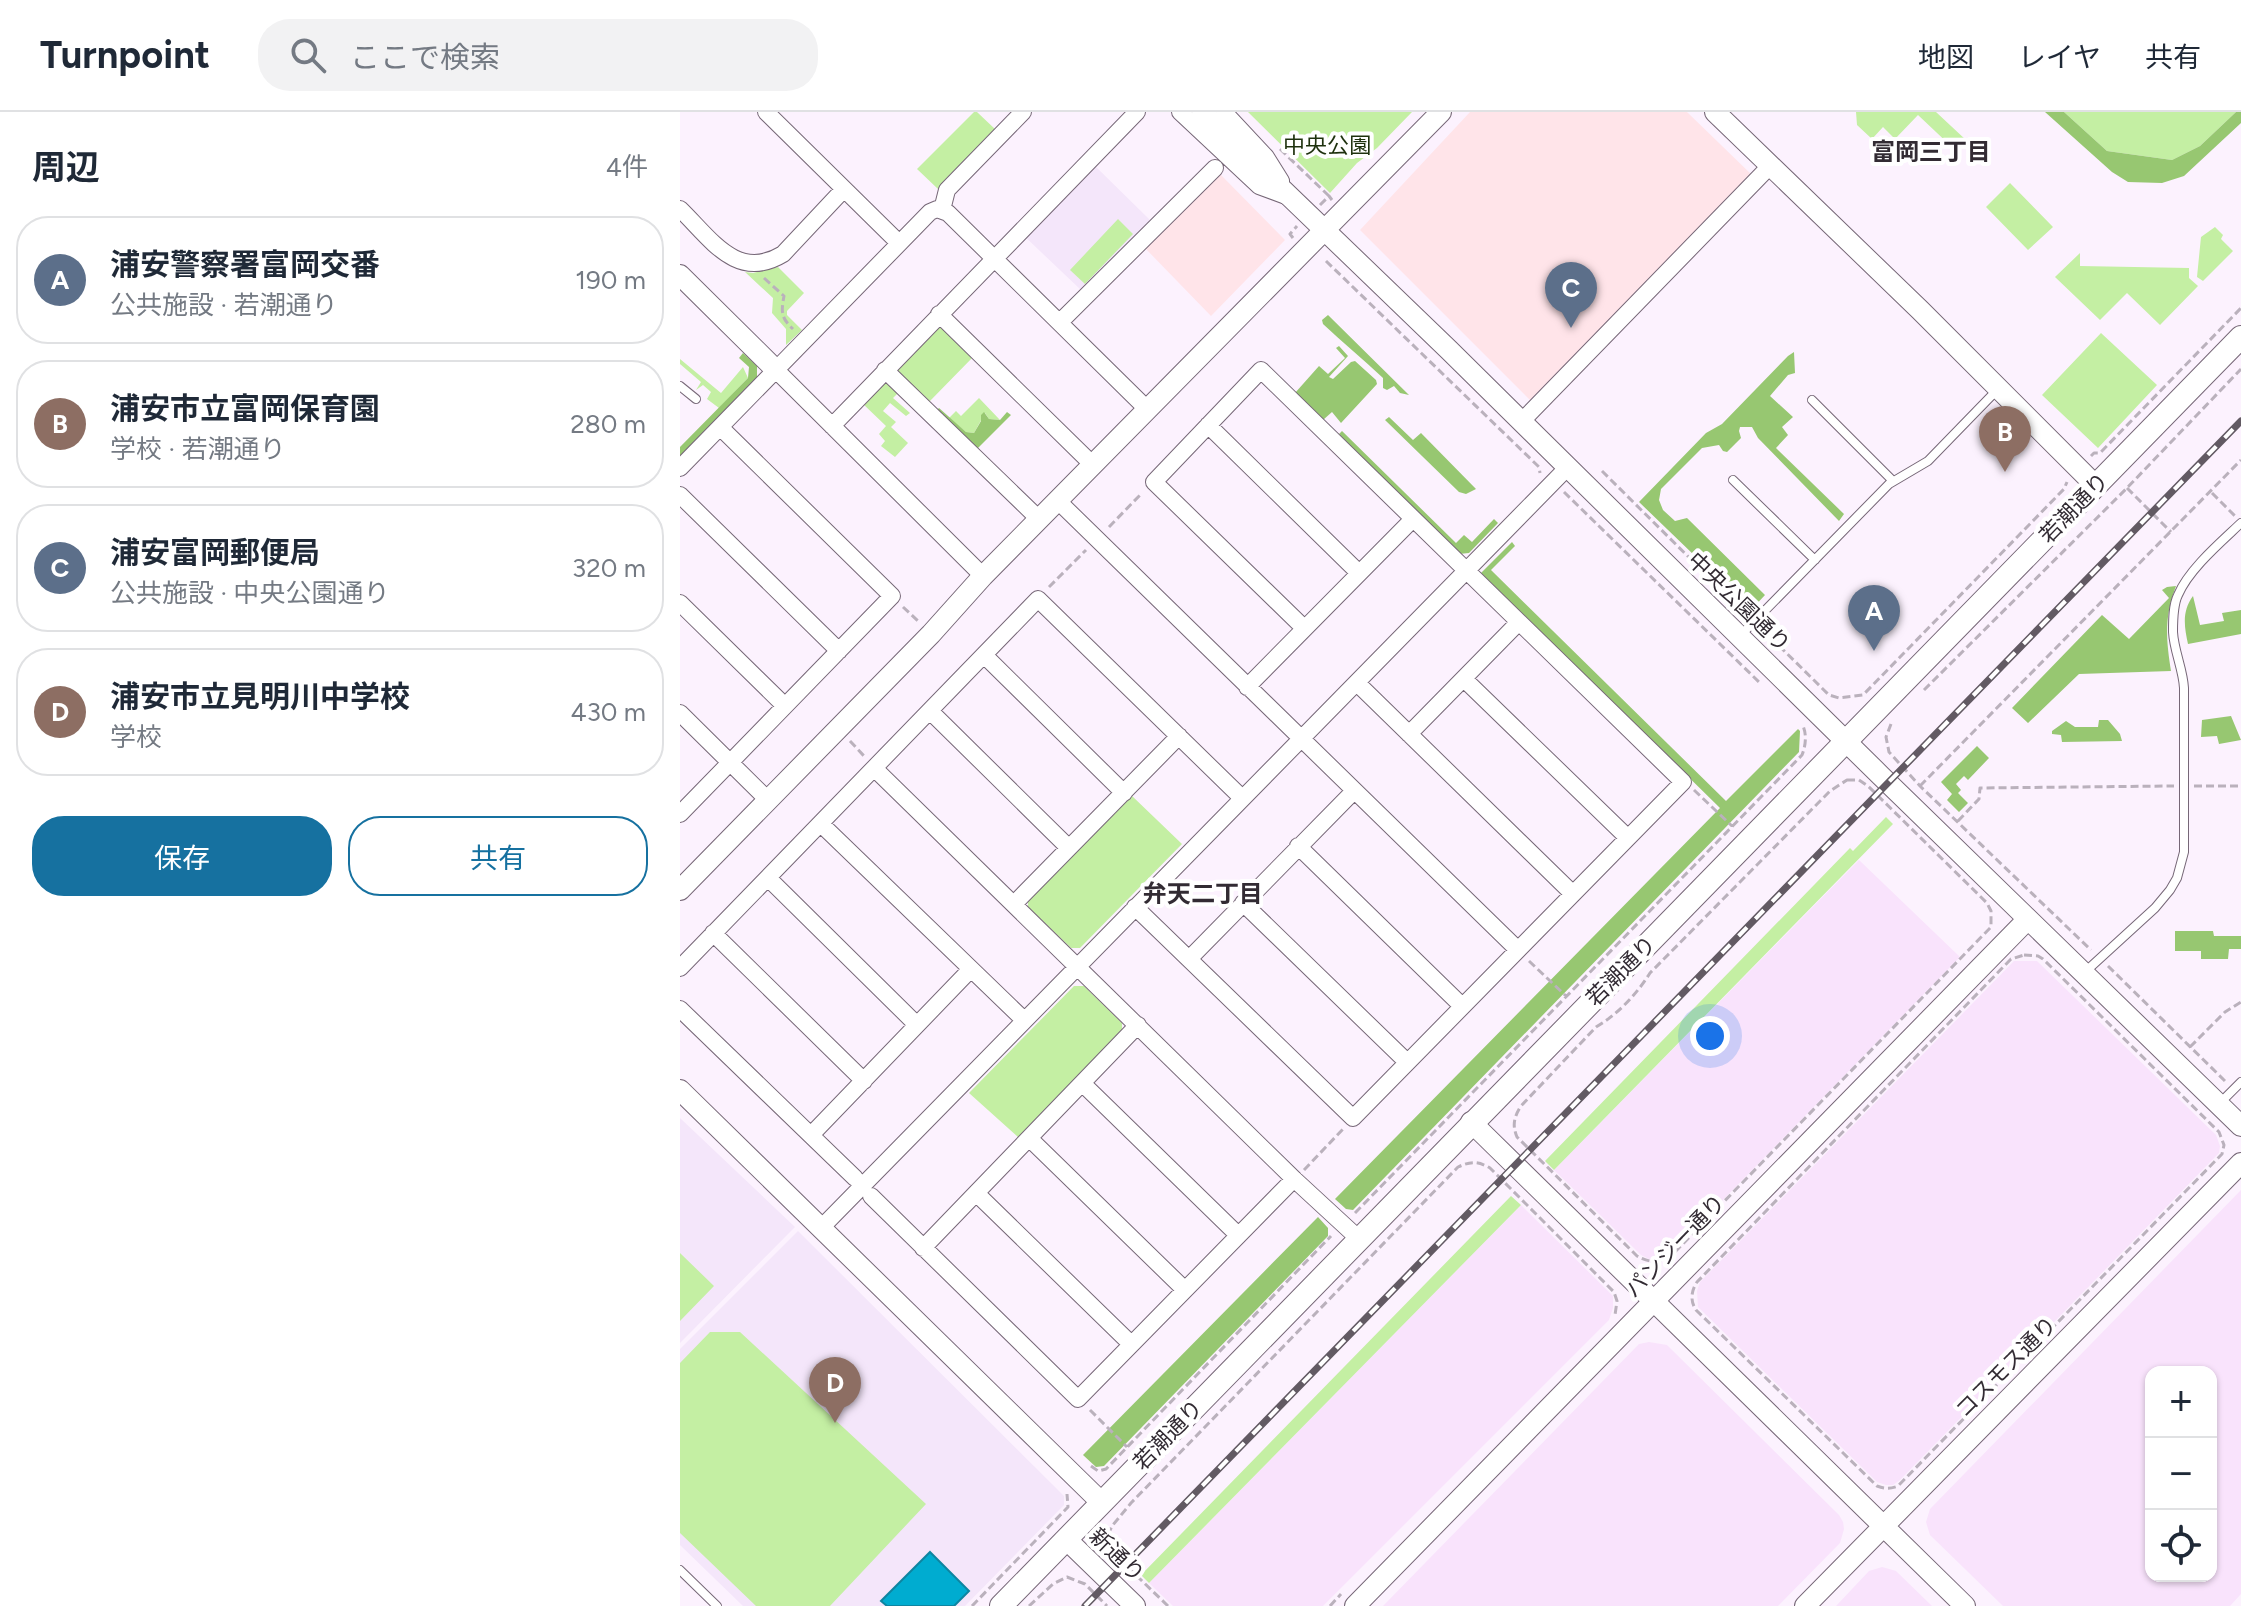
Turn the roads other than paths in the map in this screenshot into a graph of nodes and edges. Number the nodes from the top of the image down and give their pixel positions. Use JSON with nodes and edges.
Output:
{"nodes":[{"id":1,"x":766,"y":112,"type":"edge"},
{"id":2,"x":1023,"y":112,"type":"edge"},
{"id":3,"x":1137,"y":112,"type":"edge"},
{"id":4,"x":1180,"y":112,"type":"edge"},
{"id":5,"x":1202,"y":112,"type":"edge"},
{"id":6,"x":1224,"y":112,"type":"edge"},
{"id":7,"x":1441,"y":112,"type":"edge"},
{"id":8,"x":1715,"y":112,"type":"edge"},
{"id":9,"x":1770,"y":166,"type":"junction"},
{"id":10,"x":1215,"y":168,"type":"dead end"},
{"id":11,"x":844,"y":189,"type":"junction"},
{"id":12,"x":1291,"y":198,"type":"junction"},
{"id":13,"x":680,"y":209,"type":"edge"},
{"id":14,"x":942,"y":210,"type":"junction"},
{"id":15,"x":1324,"y":229,"type":"junction"},
{"id":16,"x":899,"y":243,"type":"junction"},
{"id":17,"x":993,"y":258,"type":"junction"},
{"id":18,"x":681,"y":279,"type":"edge"},
{"id":19,"x":939,"y":314,"type":"junction"},
{"id":20,"x":1060,"y":322,"type":"junction"},
{"id":21,"x":2241,"y":337,"type":"edge"},
{"id":22,"x":776,"y":370,"type":"junction"},
{"id":23,"x":885,"y":370,"type":"junction"},
{"id":24,"x":680,"y":386,"type":"edge"},
{"id":25,"x":1999,"y":388,"type":"junction"},
{"id":26,"x":696,"y":399,"type":"dead end"},
{"id":27,"x":1812,"y":400,"type":"dead end"},
{"id":28,"x":1148,"y":410,"type":"junction"},
{"id":29,"x":1521,"y":422,"type":"junction"},
{"id":30,"x":1208,"y":425,"type":"junction"},
{"id":31,"x":832,"y":426,"type":"junction"},
{"id":32,"x":720,"y":427,"type":"junction"},
{"id":33,"x":1093,"y":465,"type":"junction"},
{"id":34,"x":1568,"y":467,"type":"junction"},
{"id":35,"x":680,"y":468,"type":"edge"},
{"id":36,"x":1733,"y":480,"type":"dead end"},
{"id":37,"x":1893,"y":481,"type":"junction"},
{"id":38,"x":2096,"y":486,"type":"junction"},
{"id":39,"x":680,"y":495,"type":"edge"},
{"id":40,"x":1058,"y":501,"type":"junction"},
{"id":41,"x":1413,"y":519,"type":"junction"},
{"id":42,"x":1040,"y":520,"type":"junction"},
{"id":43,"x":2241,"y":521,"type":"edge"},
{"id":44,"x":1815,"y":560,"type":"junction"},
{"id":45,"x":1466,"y":570,"type":"junction"},
{"id":46,"x":1359,"y":573,"type":"junction"},
{"id":47,"x":983,"y":576,"type":"junction"},
{"id":48,"x":680,"y":603,"type":"edge"},
{"id":49,"x":1519,"y":622,"type":"junction"},
{"id":50,"x":1304,"y":628,"type":"junction"},
{"id":51,"x":1739,"y":636,"type":"junction"},
{"id":52,"x":839,"y":651,"type":"junction"},
{"id":53,"x":984,"y":655,"type":"junction"},
{"id":54,"x":1464,"y":679,"type":"junction"},
{"id":55,"x":1357,"y":683,"type":"junction"},
{"id":56,"x":1247,"y":687,"type":"junction"},
{"id":57,"x":785,"y":706,"type":"junction"},
{"id":58,"x":930,"y":711,"type":"junction"},
{"id":59,"x":680,"y":713,"type":"edge"},
{"id":60,"x":1409,"y":734,"type":"junction"},
{"id":61,"x":1179,"y":736,"type":"junction"},
{"id":62,"x":1300,"y":739,"type":"junction"},
{"id":63,"x":1847,"y":742,"type":"junction"},
{"id":64,"x":730,"y":763,"type":"junction"},
{"id":65,"x":874,"y":768,"type":"junction"},
{"id":66,"x":1354,"y":791,"type":"junction"},
{"id":67,"x":1124,"y":793,"type":"junction"},
{"id":68,"x":1242,"y":798,"type":"junction"},
{"id":69,"x":769,"y":801,"type":"junction"},
{"id":70,"x":680,"y":814,"type":"edge"},
{"id":71,"x":821,"y":824,"type":"junction"},
{"id":72,"x":1628,"y":838,"type":"junction"},
{"id":73,"x":1298,"y":846,"type":"junction"},
{"id":74,"x":1069,"y":848,"type":"junction"},
{"id":75,"x":768,"y":878,"type":"junction"},
{"id":76,"x":680,"y":890,"type":"edge"},
{"id":77,"x":1572,"y":893,"type":"junction"},
{"id":78,"x":1243,"y":903,"type":"junction"},
{"id":79,"x":1014,"y":904,"type":"junction"},
{"id":80,"x":1135,"y":907,"type":"junction"},
{"id":81,"x":2028,"y":919,"type":"junction"},
{"id":82,"x":713,"y":933,"type":"junction"},
{"id":83,"x":1517,"y":949,"type":"junction"},
{"id":84,"x":1189,"y":959,"type":"junction"},
{"id":85,"x":680,"y":968,"type":"edge"},
{"id":86,"x":1078,"y":968,"type":"junction"},
{"id":87,"x":971,"y":969,"type":"junction"},
{"id":88,"x":2084,"y":973,"type":"junction"},
{"id":89,"x":1462,"y":1006,"type":"junction"},
{"id":90,"x":680,"y":1009,"type":"edge"},
{"id":91,"x":1024,"y":1020,"type":"junction"},
{"id":92,"x":917,"y":1025,"type":"junction"},
{"id":93,"x":1138,"y":1025,"type":"junction"},
{"id":94,"x":1407,"y":1062,"type":"junction"},
{"id":95,"x":864,"y":1081,"type":"junction"},
{"id":96,"x":2241,"y":1082,"type":"edge"},
{"id":97,"x":1082,"y":1083,"type":"junction"},
{"id":98,"x":680,"y":1090,"type":"edge"},
{"id":99,"x":2218,"y":1104,"type":"junction"},
{"id":100,"x":1471,"y":1122,"type":"junction"},
{"id":101,"x":2241,"y":1126,"type":"edge"},
{"id":102,"x":811,"y":1135,"type":"junction"},
{"id":103,"x":1029,"y":1138,"type":"junction"},
{"id":104,"x":2241,"y":1163,"type":"edge"},
{"id":105,"x":1298,"y":1176,"type":"junction"},
{"id":106,"x":855,"y":1178,"type":"dead end"},
{"id":107,"x":976,"y":1193,"type":"junction"},
{"id":108,"x":871,"y":1196,"type":"dead end"},
{"id":109,"x":821,"y":1228,"type":"junction"},
{"id":110,"x":1238,"y":1235,"type":"junction"},
{"id":111,"x":1358,"y":1238,"type":"junction"},
{"id":112,"x":923,"y":1248,"type":"junction"},
{"id":113,"x":1185,"y":1290,"type":"junction"},
{"id":114,"x":1655,"y":1301,"type":"junction"},
{"id":115,"x":1131,"y":1344,"type":"junction"},
{"id":116,"x":1102,"y":1503,"type":"junction"},
{"id":117,"x":1883,"y":1526,"type":"junction"},
{"id":118,"x":1066,"y":1539,"type":"junction"},
{"id":119,"x":680,"y":1570,"type":"edge"},
{"id":120,"x":1348,"y":1600,"type":"edge"},
{"id":121,"x":717,"y":1606,"type":"edge"},
{"id":122,"x":1001,"y":1606,"type":"edge"},
{"id":123,"x":1135,"y":1606,"type":"edge"},
{"id":124,"x":1805,"y":1606,"type":"edge"},
{"id":125,"x":1965,"y":1606,"type":"edge"}],
"edges":[{"from":1,"to":11,"type":"street"},
{"from":2,"to":14,"type":"street"},
{"from":3,"to":17,"type":"street"},
{"from":4,"to":12,"type":"street"},
{"from":5,"to":12,"type":"street","name":"中央公園通り"},
{"from":6,"to":12,"type":"street"},
{"from":7,"to":15,"type":"street"},
{"from":8,"to":9,"type":"street"},
{"from":9,"to":25,"type":"street"},
{"from":9,"to":29,"type":"street"},
{"from":10,"to":20,"type":"street"},
{"from":11,"to":13,"type":"street"},
{"from":11,"to":16,"type":"street"},
{"from":12,"to":15,"type":"street","name":"中央公園通り"},
{"from":14,"to":16,"type":"street"},
{"from":14,"to":17,"type":"street"},
{"from":15,"to":28,"type":"street"},
{"from":15,"to":29,"type":"street","name":"中央公園通り"},
{"from":16,"to":22,"type":"street"},
{"from":17,"to":19,"type":"street"},
{"from":17,"to":20,"type":"street"},
{"from":18,"to":22,"type":"street"},
{"from":19,"to":23,"type":"street"},
{"from":19,"to":33,"type":"street"},
{"from":20,"to":28,"type":"street"},
{"from":21,"to":38,"type":"main road","name":"若潮通り"},
{"from":22,"to":31,"type":"street"},
{"from":22,"to":32,"type":"street"},
{"from":23,"to":31,"type":"street"},
{"from":23,"to":42,"type":"street"},
{"from":24,"to":26,"type":"lane"},
{"from":25,"to":37,"type":"lane"},
{"from":25,"to":38,"type":"street"},
{"from":27,"to":37,"type":"lane"},
{"from":28,"to":33,"type":"street"},
{"from":29,"to":34,"type":"street","name":"中央公園通り"},
{"from":30,"to":41,"type":"street"},
{"from":30,"to":46,"type":"street"},
{"from":30,"to":50,"type":"street"},
{"from":31,"to":47,"type":"street"},
{"from":32,"to":35,"type":"street"},
{"from":32,"to":52,"type":"street"},
{"from":33,"to":40,"type":"street"},
{"from":34,"to":45,"type":"street"},
{"from":34,"to":51,"type":"street","name":"中央公園通り"},
{"from":36,"to":44,"type":"lane"},
{"from":37,"to":44,"type":"lane"},
{"from":38,"to":63,"type":"main road","name":"若潮通り"},
{"from":39,"to":52,"type":"street"},
{"from":40,"to":42,"type":"street"},
{"from":40,"to":56,"type":"street"},
{"from":41,"to":45,"type":"street"},
{"from":41,"to":46,"type":"street"},
{"from":42,"to":47,"type":"street"},
{"from":43,"to":88,"type":"lane"},
{"from":44,"to":51,"type":"lane"},
{"from":45,"to":49,"type":"street"},
{"from":45,"to":55,"type":"street"},
{"from":46,"to":50,"type":"street"},
{"from":47,"to":69,"type":"street"},
{"from":48,"to":57,"type":"street"},
{"from":49,"to":54,"type":"street"},
{"from":49,"to":72,"type":"street"},
{"from":50,"to":56,"type":"street"},
{"from":51,"to":63,"type":"street","name":"中央公園通り"},
{"from":52,"to":57,"type":"street"},
{"from":53,"to":58,"type":"street"},
{"from":53,"to":61,"type":"street"},
{"from":53,"to":67,"type":"street"},
{"from":54,"to":60,"type":"street"},
{"from":54,"to":72,"type":"street"},
{"from":55,"to":60,"type":"street"},
{"from":55,"to":62,"type":"street"},
{"from":56,"to":62,"type":"street"},
{"from":57,"to":64,"type":"street"},
{"from":58,"to":65,"type":"street"},
{"from":58,"to":74,"type":"street"},
{"from":59,"to":64,"type":"street"},
{"from":60,"to":77,"type":"street"},
{"from":61,"to":67,"type":"street"},
{"from":61,"to":68,"type":"street"},
{"from":62,"to":66,"type":"street"},
{"from":62,"to":68,"type":"street"},
{"from":63,"to":81,"type":"street","name":"中央公園通り"},
{"from":63,"to":100,"type":"main road","name":"若潮通り"},
{"from":64,"to":69,"type":"street"},
{"from":64,"to":70,"type":"street"},
{"from":65,"to":71,"type":"street"},
{"from":65,"to":79,"type":"street"},
{"from":66,"to":73,"type":"street"},
{"from":66,"to":83,"type":"street"},
{"from":67,"to":74,"type":"street"},
{"from":68,"to":80,"type":"street"},
{"from":69,"to":76,"type":"street"},
{"from":71,"to":75,"type":"street"},
{"from":71,"to":87,"type":"street"},
{"from":72,"to":77,"type":"street"},
{"from":73,"to":78,"type":"street"},
{"from":73,"to":89,"type":"street"},
{"from":74,"to":79,"type":"street"},
{"from":75,"to":82,"type":"street"},
{"from":75,"to":92,"type":"street"},
{"from":77,"to":83,"type":"street"},
{"from":78,"to":84,"type":"street"},
{"from":78,"to":94,"type":"street"},
{"from":79,"to":86,"type":"street"},
{"from":80,"to":84,"type":"street"},
{"from":80,"to":86,"type":"street"},
{"from":81,"to":88,"type":"street","name":"中央公園通り"},
{"from":81,"to":114,"type":"street","name":"パンジー通り"},
{"from":82,"to":85,"type":"street"},
{"from":82,"to":95,"type":"street"},
{"from":83,"to":89,"type":"street"},
{"from":84,"to":94,"type":"street"},
{"from":86,"to":91,"type":"street"},
{"from":86,"to":93,"type":"street"},
{"from":87,"to":91,"type":"street"},
{"from":87,"to":92,"type":"street"},
{"from":88,"to":99,"type":"street","name":"中央公園通り"},
{"from":89,"to":94,"type":"street"},
{"from":90,"to":102,"type":"street"},
{"from":91,"to":109,"type":"street"},
{"from":92,"to":95,"type":"street"},
{"from":93,"to":97,"type":"street"},
{"from":93,"to":105,"type":"street"},
{"from":95,"to":102,"type":"street"},
{"from":96,"to":99,"type":"lane"},
{"from":97,"to":103,"type":"street"},
{"from":97,"to":110,"type":"street"},
{"from":98,"to":109,"type":"street"},
{"from":99,"to":101,"type":"street","name":"中央公園通り"},
{"from":100,"to":111,"type":"main road","name":"若潮通り"},
{"from":100,"to":114,"type":"street"},
{"from":102,"to":106,"type":"street"},
{"from":103,"to":107,"type":"street"},
{"from":103,"to":113,"type":"street"},
{"from":104,"to":117,"type":"street","name":"コスモス通り"},
{"from":105,"to":110,"type":"street"},
{"from":105,"to":111,"type":"street"},
{"from":107,"to":112,"type":"street"},
{"from":107,"to":115,"type":"street"},
{"from":108,"to":112,"type":"street"},
{"from":109,"to":116,"type":"street"},
{"from":110,"to":113,"type":"street"},
{"from":111,"to":116,"type":"main road","name":"若潮通り"},
{"from":112,"to":115,"type":"street"},
{"from":113,"to":115,"type":"street"},
{"from":114,"to":117,"type":"street"},
{"from":114,"to":120,"type":"street","name":"パンジー通り"},
{"from":116,"to":118,"type":"main road","name":"若潮通り"},
{"from":117,"to":124,"type":"street","name":"コスモス通り"},
{"from":117,"to":125,"type":"street"},
{"from":118,"to":122,"type":"main road","name":"若潮通り"},
{"from":118,"to":123,"type":"street","name":"新通り"},
{"from":119,"to":121,"type":"lane"}]}
